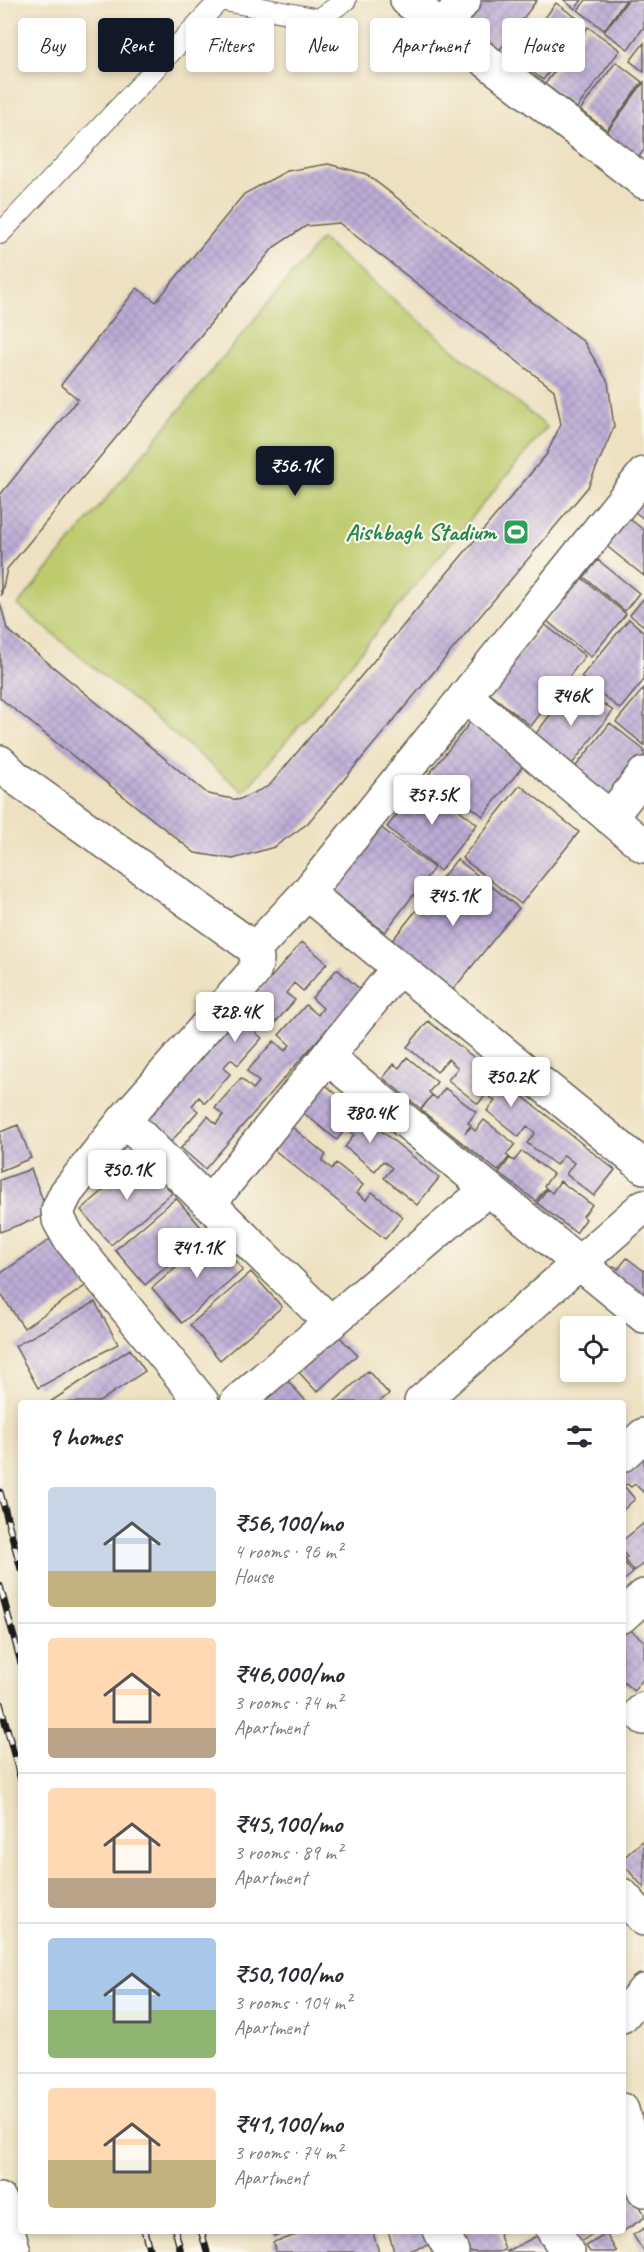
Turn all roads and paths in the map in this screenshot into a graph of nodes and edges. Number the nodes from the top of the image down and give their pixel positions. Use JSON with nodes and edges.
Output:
{"nodes":[{"id":1,"x":220,"y":0,"type":"edge"},
{"id":2,"x":346,"y":0,"type":"edge"},
{"id":3,"x":407,"y":0,"type":"edge"},
{"id":4,"x":464,"y":0,"type":"edge"},
{"id":5,"x":432,"y":18,"type":"edge"},
{"id":6,"x":451,"y":18,"type":"edge"},
{"id":7,"x":490,"y":63,"type":"edge"},
{"id":8,"x":644,"y":182,"type":"edge"},
{"id":9,"x":0,"y":234,"type":"edge"},
{"id":10,"x":644,"y":474,"type":"edge"},
{"id":11,"x":465,"y":696,"type":"junction"},
{"id":12,"x":0,"y":762,"type":"edge"},
{"id":13,"x":644,"y":774,"type":"edge"},
{"id":14,"x":610,"y":818,"type":"junction"},
{"id":15,"x":644,"y":846,"type":"edge"},
{"id":16,"x":307,"y":893,"type":"junction"},
{"id":17,"x":255,"y":949,"type":"junction"},
{"id":18,"x":399,"y":967,"type":"junction"},
{"id":19,"x":327,"y":1057,"type":"junction"},
{"id":20,"x":124,"y":1120,"type":"junction"},
{"id":21,"x":644,"y":1167,"type":"edge"},
{"id":22,"x":488,"y":1189,"type":"junction"},
{"id":23,"x":208,"y":1204,"type":"junction"},
{"id":24,"x":644,"y":1206,"type":"edge"},
{"id":25,"x":579,"y":1263,"type":"junction"},
{"id":26,"x":644,"y":1317,"type":"edge"},
{"id":27,"x":331,"y":1323,"type":"junction"},
{"id":28,"x":200,"y":1400,"type":"edge"},
{"id":29,"x":239,"y":1400,"type":"edge"},
{"id":30,"x":424,"y":1400,"type":"edge"},
{"id":31,"x":644,"y":1435,"type":"edge"},
{"id":32,"x":626,"y":1451,"type":"edge"},
{"id":33,"x":644,"y":1596,"type":"edge"},
{"id":34,"x":626,"y":1612,"type":"edge"},
{"id":35,"x":644,"y":1709,"type":"edge"},
{"id":36,"x":644,"y":1718,"type":"edge"},
{"id":37,"x":626,"y":1899,"type":"edge"},
{"id":38,"x":644,"y":1918,"type":"edge"},
{"id":39,"x":644,"y":1991,"type":"edge"},
{"id":40,"x":626,"y":2011,"type":"edge"},
{"id":41,"x":626,"y":2125,"type":"edge"},
{"id":42,"x":644,"y":2190,"type":"edge"},
{"id":43,"x":0,"y":2200,"type":"edge"},
{"id":44,"x":442,"y":2234,"type":"edge"},
{"id":45,"x":556,"y":2234,"type":"edge"},
{"id":46,"x":14,"y":2252,"type":"edge"},
{"id":47,"x":452,"y":2252,"type":"edge"},
{"id":48,"x":568,"y":2252,"type":"edge"}],
"edges":[{"from":1,"to":2,"type":"lane"},
{"from":1,"to":9,"type":"lane"},
{"from":3,"to":5,"type":"street"},
{"from":4,"to":6,"type":"street"},
{"from":7,"to":8,"type":"street"},
{"from":10,"to":11,"type":"street"},
{"from":11,"to":14,"type":"street"},
{"from":11,"to":16,"type":"street"},
{"from":12,"to":17,"type":"street"},
{"from":13,"to":14,"type":"street"},
{"from":14,"to":15,"type":"street"},
{"from":16,"to":17,"type":"street"},
{"from":16,"to":18,"type":"street"},
{"from":17,"to":20,"type":"street"},
{"from":18,"to":19,"type":"street"},
{"from":18,"to":21,"type":"street"},
{"from":19,"to":22,"type":"street"},
{"from":19,"to":23,"type":"street"},
{"from":20,"to":23,"type":"street"},
{"from":20,"to":28,"type":"street"},
{"from":22,"to":25,"type":"street"},
{"from":22,"to":27,"type":"street"},
{"from":23,"to":27,"type":"street"},
{"from":24,"to":25,"type":"street"},
{"from":25,"to":26,"type":"street"},
{"from":25,"to":30,"type":"street"},
{"from":27,"to":29,"type":"street"},
{"from":31,"to":32,"type":"street"},
{"from":33,"to":34,"type":"street"},
{"from":35,"to":36,"type":"street"},
{"from":37,"to":38,"type":"street"},
{"from":39,"to":40,"type":"street"},
{"from":41,"to":42,"type":"street"},
{"from":43,"to":46,"type":"street"},
{"from":44,"to":47,"type":"street"},
{"from":45,"to":48,"type":"street"}]}
